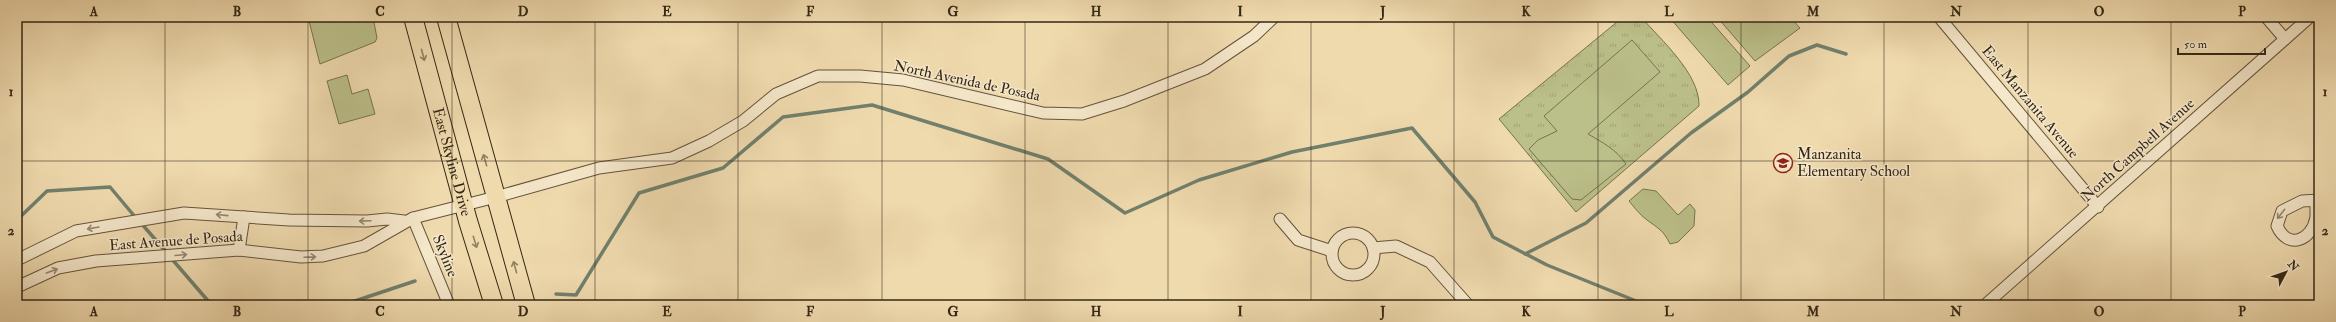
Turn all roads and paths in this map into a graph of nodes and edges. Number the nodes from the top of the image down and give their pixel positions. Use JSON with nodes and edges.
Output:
{"nodes":[{"id":1,"x":413,"y":17,"type":"edge"},
{"id":2,"x":446,"y":17,"type":"edge"},
{"id":3,"x":1274,"y":17,"type":"edge"},
{"id":4,"x":1939,"y":17,"type":"edge"},
{"id":5,"x":2266,"y":17,"type":"edge"},
{"id":6,"x":2310,"y":17,"type":"edge"},
{"id":7,"x":2285,"y":38,"type":"junction"},
{"id":8,"x":496,"y":197,"type":"junction"},
{"id":9,"x":464,"y":204,"type":"junction"},
{"id":10,"x":2098,"y":207,"type":"junction"},
{"id":11,"x":244,"y":217,"type":"junction"},
{"id":12,"x":408,"y":219,"type":"junction"},
{"id":13,"x":1280,"y":219,"type":"dead end"},
{"id":14,"x":1373,"y":248,"type":"junction"},
{"id":15,"x":239,"y":250,"type":"junction"},
{"id":16,"x":1332,"y":252,"type":"junction"},
{"id":17,"x":17,"y":260,"type":"edge"},
{"id":18,"x":488,"y":284,"type":"junction"},
{"id":19,"x":17,"y":287,"type":"edge"},
{"id":20,"x":449,"y":305,"type":"edge"},
{"id":21,"x":494,"y":305,"type":"edge"},
{"id":22,"x":497,"y":305,"type":"edge"},
{"id":23,"x":526,"y":305,"type":"edge"},
{"id":24,"x":1468,"y":305,"type":"edge"},
{"id":25,"x":1985,"y":305,"type":"edge"}],
"edges":[{"from":1,"to":9,"type":"main road","name":"East Skyline Drive","one_way":true},
{"from":8,"to":2,"type":"main road","one_way":true},
{"from":3,"to":8,"type":"street","name":"North Avenida de Posada"},
{"from":4,"to":10,"type":"street","name":"East Manzanita Avenue"},
{"from":5,"to":7,"type":"street"},
{"from":6,"to":7,"type":"street","name":"North Campbell Avenue"},
{"from":7,"to":10,"type":"street","name":"North Campbell Avenue"},
{"from":8,"to":9,"type":"street","name":"North Avenida de Posada"},
{"from":23,"to":8,"type":"main road","one_way":true},
{"from":9,"to":12,"type":"street","name":"East Avenue de Posada"},
{"from":9,"to":18,"type":"main road","name":"East Skyline Drive","one_way":true},
{"from":10,"to":25,"type":"street","name":"North Campbell Avenue"},
{"from":12,"to":11,"type":"street","name":"East Avenue de Posada","one_way":true},
{"from":11,"to":15,"type":"street"},
{"from":11,"to":17,"type":"street","name":"East Avenue de Posada","one_way":true},
{"from":15,"to":12,"type":"street","name":"East Avenue de Posada","one_way":true},
{"from":12,"to":20,"type":"street","name":"Skyline"},
{"from":13,"to":16,"type":"street"},
{"from":14,"to":16,"type":"street"},
{"from":14,"to":16,"type":"street"},
{"from":14,"to":24,"type":"street"},
{"from":19,"to":15,"type":"street","name":"East Avenue de Posada","one_way":true},
{"from":18,"to":21,"type":"main road","name":"East Skyline Drive"},
{"from":18,"to":22,"type":"main road"}]}
